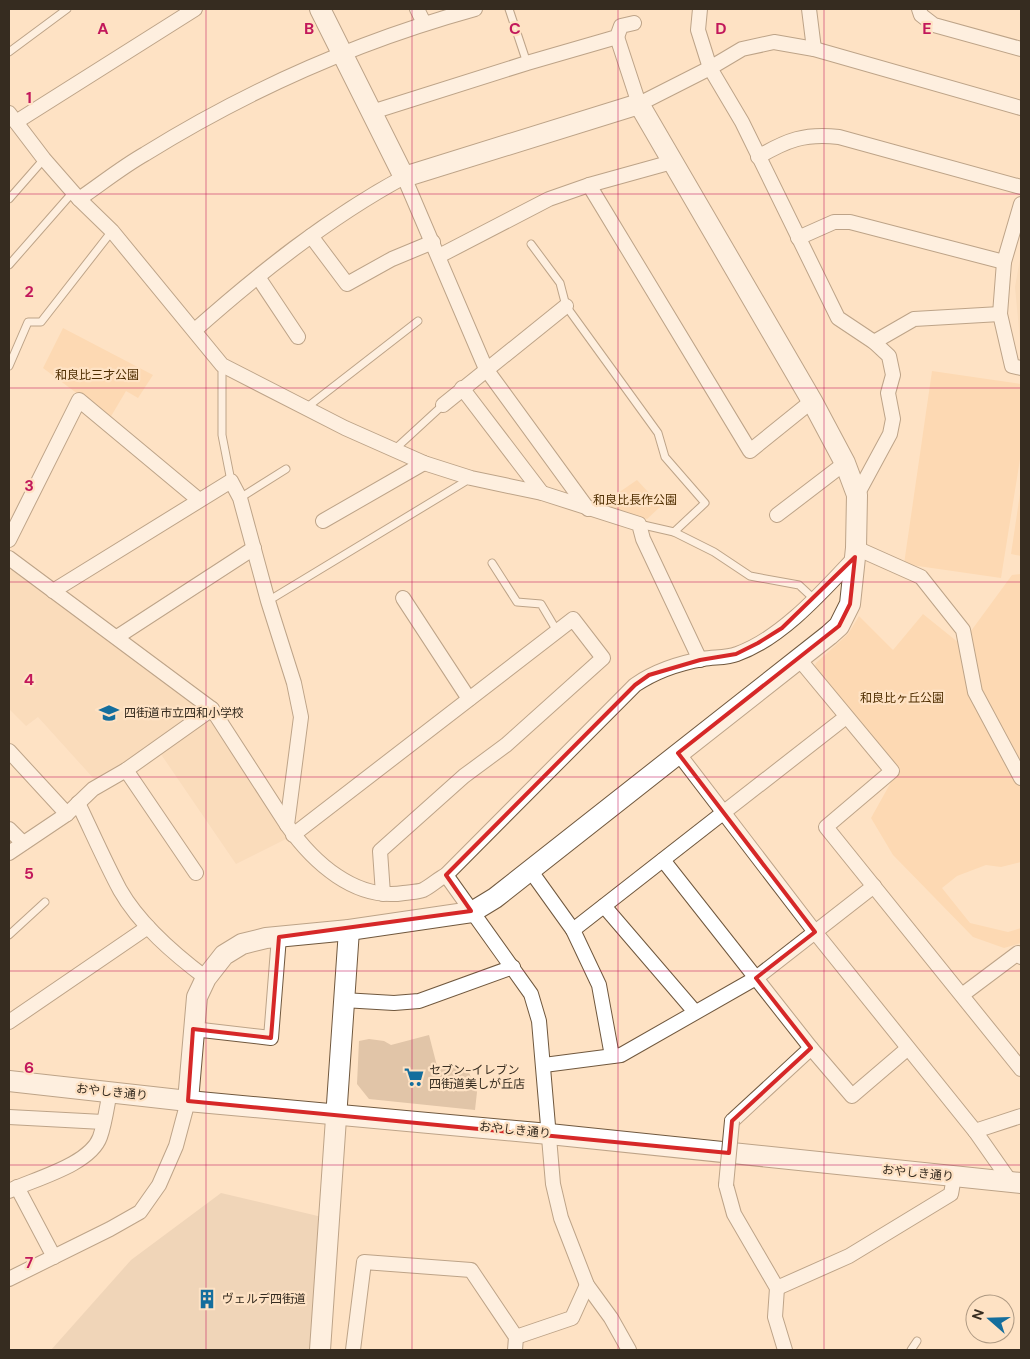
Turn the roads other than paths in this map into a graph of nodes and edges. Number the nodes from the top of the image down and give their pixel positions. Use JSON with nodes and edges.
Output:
{"nodes":[{"id":1,"x":67,"y":9,"type":"edge"},
{"id":2,"x":195,"y":9,"type":"edge"},
{"id":3,"x":320,"y":9,"type":"edge"},
{"id":4,"x":417,"y":9,"type":"edge"},
{"id":5,"x":475,"y":9,"type":"edge"},
{"id":6,"x":509,"y":9,"type":"edge"},
{"id":7,"x":700,"y":9,"type":"edge"},
{"id":8,"x":809,"y":9,"type":"edge"},
{"id":9,"x":919,"y":9,"type":"edge"},
{"id":10,"x":932,"y":9,"type":"edge"},
{"id":11,"x":634,"y":22,"type":"dead end"},
{"id":12,"x":424,"y":23,"type":"junction"},
{"id":13,"x":934,"y":25,"type":"junction"},
{"id":14,"x":617,"y":37,"type":"junction"},
{"id":15,"x":814,"y":49,"type":"junction"},
{"id":16,"x":1021,"y":49,"type":"edge"},
{"id":17,"x":9,"y":52,"type":"edge"},
{"id":18,"x":342,"y":52,"type":"junction"},
{"id":19,"x":527,"y":62,"type":"junction"},
{"id":20,"x":710,"y":68,"type":"junction"},
{"id":21,"x":639,"y":104,"type":"junction"},
{"id":22,"x":1021,"y":108,"type":"edge"},
{"id":23,"x":372,"y":112,"type":"junction"},
{"id":24,"x":12,"y":117,"type":"edge"},
{"id":25,"x":758,"y":157,"type":"junction"},
{"id":26,"x":44,"y":159,"type":"junction"},
{"id":27,"x":672,"y":162,"type":"junction"},
{"id":28,"x":404,"y":177,"type":"junction"},
{"id":29,"x":588,"y":185,"type":"junction"},
{"id":30,"x":1021,"y":188,"type":"edge"},
{"id":31,"x":76,"y":196,"type":"junction"},
{"id":32,"x":9,"y":199,"type":"edge"},
{"id":33,"x":1021,"y":204,"type":"edge"},
{"id":34,"x":112,"y":231,"type":"junction"},
{"id":35,"x":311,"y":236,"type":"junction"},
{"id":36,"x":798,"y":238,"type":"junction"},
{"id":37,"x":433,"y":242,"type":"junction"},
{"id":38,"x":531,"y":244,"type":"dead end"},
{"id":39,"x":439,"y":256,"type":"junction"},
{"id":40,"x":1004,"y":262,"type":"junction"},
{"id":41,"x":9,"y":265,"type":"edge"},
{"id":42,"x":258,"y":277,"type":"junction"},
{"id":43,"x":566,"y":306,"type":"junction"},
{"id":44,"x":1000,"y":314,"type":"junction"},
{"id":45,"x":418,"y":321,"type":"dead end"},
{"id":46,"x":195,"y":330,"type":"junction"},
{"id":47,"x":298,"y":337,"type":"dead end"},
{"id":48,"x":874,"y":342,"type":"junction"},
{"id":49,"x":222,"y":365,"type":"junction"},
{"id":50,"x":9,"y":366,"type":"edge"},
{"id":51,"x":1021,"y":368,"type":"edge"},
{"id":52,"x":486,"y":369,"type":"junction"},
{"id":53,"x":462,"y":388,"type":"junction"},
{"id":54,"x":812,"y":401,"type":"junction"},
{"id":55,"x":442,"y":405,"type":"joint"},
{"id":56,"x":306,"y":408,"type":"junction"},
{"id":57,"x":394,"y":450,"type":"junction"},
{"id":58,"x":424,"y":463,"type":"junction"},
{"id":59,"x":844,"y":463,"type":"junction"},
{"id":60,"x":286,"y":469,"type":"dead end"},
{"id":61,"x":471,"y":478,"type":"junction"},
{"id":62,"x":232,"y":481,"type":"junction"},
{"id":63,"x":542,"y":493,"type":"junction"},
{"id":64,"x":857,"y":495,"type":"junction"},
{"id":65,"x":240,"y":498,"type":"junction"},
{"id":66,"x":199,"y":500,"type":"junction"},
{"id":67,"x":588,"y":509,"type":"junction"},
{"id":68,"x":777,"y":515,"type":"dead end"},
{"id":69,"x":323,"y":521,"type":"dead end"},
{"id":70,"x":639,"y":524,"type":"junction"},
{"id":71,"x":674,"y":532,"type":"junction"},
{"id":72,"x":9,"y":540,"type":"edge"},
{"id":73,"x":254,"y":548,"type":"junction"},
{"id":74,"x":856,"y":553,"type":"junction"},
{"id":75,"x":9,"y":558,"type":"edge"},
{"id":76,"x":492,"y":562,"type":"dead end"},
{"id":77,"x":53,"y":591,"type":"junction"},
{"id":78,"x":404,"y":598,"type":"dead end"},
{"id":79,"x":814,"y":599,"type":"junction"},
{"id":80,"x":268,"y":601,"type":"junction"},
{"id":81,"x":557,"y":631,"type":"junction"},
{"id":82,"x":117,"y":637,"type":"junction"},
{"id":83,"x":798,"y":659,"type":"junction"},
{"id":84,"x":700,"y":660,"type":"junction"},
{"id":85,"x":469,"y":699,"type":"junction"},
{"id":86,"x":212,"y":709,"type":"junction"},
{"id":87,"x":846,"y":716,"type":"junction"},
{"id":88,"x":9,"y":752,"type":"edge"},
{"id":89,"x":678,"y":753,"type":"junction"},
{"id":90,"x":126,"y":770,"type":"junction"},
{"id":91,"x":1021,"y":778,"type":"edge"},
{"id":92,"x":78,"y":804,"type":"junction"},
{"id":93,"x":724,"y":812,"type":"junction"},
{"id":94,"x":67,"y":814,"type":"junction"},
{"id":95,"x":9,"y":829,"type":"edge"},
{"id":96,"x":290,"y":830,"type":"junction"},
{"id":97,"x":23,"y":843,"type":"junction"},
{"id":98,"x":9,"y":853,"type":"edge"},
{"id":99,"x":663,"y":860,"type":"junction"},
{"id":100,"x":530,"y":870,"type":"junction"},
{"id":101,"x":196,"y":873,"type":"dead end"},
{"id":102,"x":446,"y":875,"type":"junction"},
{"id":103,"x":874,"y":886,"type":"junction"},
{"id":104,"x":383,"y":894,"type":"junction"},
{"id":105,"x":45,"y":902,"type":"dead end"},
{"id":106,"x":604,"y":906,"type":"junction"},
{"id":107,"x":472,"y":912,"type":"junction"},
{"id":108,"x":148,"y":927,"type":"junction"},
{"id":109,"x":348,"y":930,"type":"junction"},
{"id":110,"x":573,"y":930,"type":"junction"},
{"id":111,"x":815,"y":932,"type":"junction"},
{"id":112,"x":9,"y":936,"type":"edge"},
{"id":113,"x":280,"y":937,"type":"junction"},
{"id":114,"x":1021,"y":957,"type":"edge"},
{"id":115,"x":513,"y":967,"type":"junction"},
{"id":116,"x":206,"y":978,"type":"junction"},
{"id":117,"x":756,"y":978,"type":"junction"},
{"id":118,"x":962,"y":995,"type":"junction"},
{"id":119,"x":343,"y":1000,"type":"junction"},
{"id":120,"x":695,"y":1012,"type":"junction"},
{"id":121,"x":9,"y":1022,"type":"edge"},
{"id":122,"x":193,"y":1029,"type":"junction"},
{"id":123,"x":811,"y":1048,"type":"junction"},
{"id":124,"x":907,"y":1049,"type":"junction"},
{"id":125,"x":612,"y":1056,"type":"junction"},
{"id":126,"x":544,"y":1065,"type":"junction"},
{"id":127,"x":1021,"y":1068,"type":"edge"},
{"id":128,"x":9,"y":1081,"type":"edge"},
{"id":129,"x":110,"y":1091,"type":"junction"},
{"id":130,"x":188,"y":1100,"type":"junction"},
{"id":131,"x":336,"y":1114,"type":"junction"},
{"id":132,"x":1021,"y":1116,"type":"edge"},
{"id":133,"x":9,"y":1117,"type":"edge"},
{"id":134,"x":103,"y":1122,"type":"junction"},
{"id":135,"x":975,"y":1131,"type":"junction"},
{"id":136,"x":549,"y":1134,"type":"junction"},
{"id":137,"x":954,"y":1177,"type":"junction"},
{"id":138,"x":1016,"y":1182,"type":"edge"},
{"id":139,"x":13,"y":1189,"type":"edge"},
{"id":140,"x":54,"y":1257,"type":"junction"},
{"id":141,"x":9,"y":1279,"type":"edge"},
{"id":142,"x":586,"y":1285,"type":"junction"},
{"id":143,"x":776,"y":1288,"type":"junction"},
{"id":144,"x":917,"y":1341,"type":"dead end"},
{"id":145,"x":516,"y":1344,"type":"edge"},
{"id":146,"x":320,"y":1350,"type":"edge"},
{"id":147,"x":353,"y":1350,"type":"edge"},
{"id":148,"x":630,"y":1350,"type":"edge"},
{"id":149,"x":785,"y":1350,"type":"edge"},
{"id":150,"x":911,"y":1350,"type":"edge"}],
"edges":[{"from":1,"to":17,"type":"lane"},
{"from":2,"to":24,"type":"street"},
{"from":3,"to":18,"type":"street"},
{"from":4,"to":12,"type":"street"},
{"from":5,"to":12,"type":"street"},
{"from":6,"to":19,"type":"lane"},
{"from":7,"to":20,"type":"street"},
{"from":8,"to":15,"type":"street"},
{"from":9,"to":13,"type":"street"},
{"from":10,"to":13,"type":"street"},
{"from":11,"to":14,"type":"street"},
{"from":12,"to":18,"type":"street"},
{"from":13,"to":16,"type":"street"},
{"from":14,"to":19,"type":"street"},
{"from":14,"to":21,"type":"street"},
{"from":15,"to":20,"type":"street"},
{"from":15,"to":22,"type":"street"},
{"from":18,"to":23,"type":"street"},
{"from":18,"to":31,"type":"street"},
{"from":19,"to":23,"type":"street"},
{"from":20,"to":21,"type":"street"},
{"from":20,"to":25,"type":"street"},
{"from":21,"to":27,"type":"street"},
{"from":21,"to":28,"type":"street"},
{"from":23,"to":28,"type":"street"},
{"from":24,"to":26,"type":"street"},
{"from":25,"to":30,"type":"street"},
{"from":25,"to":36,"type":"street"},
{"from":26,"to":31,"type":"street"},
{"from":26,"to":32,"type":"lane"},
{"from":27,"to":29,"type":"street"},
{"from":27,"to":54,"type":"street"},
{"from":28,"to":35,"type":"street"},
{"from":28,"to":37,"type":"street"},
{"from":29,"to":39,"type":"street"},
{"from":29,"to":54,"type":"street"},
{"from":31,"to":34,"type":"street"},
{"from":31,"to":41,"type":"lane"},
{"from":33,"to":40,"type":"street"},
{"from":34,"to":46,"type":"street"},
{"from":34,"to":50,"type":"lane"},
{"from":35,"to":37,"type":"street"},
{"from":35,"to":42,"type":"street"},
{"from":36,"to":40,"type":"street"},
{"from":36,"to":48,"type":"street"},
{"from":37,"to":39,"type":"street"},
{"from":38,"to":43,"type":"lane"},
{"from":39,"to":52,"type":"street"},
{"from":40,"to":44,"type":"street"},
{"from":42,"to":46,"type":"street"},
{"from":42,"to":47,"type":"street"},
{"from":43,"to":52,"type":"street"},
{"from":43,"to":71,"type":"lane"},
{"from":44,"to":48,"type":"street"},
{"from":44,"to":51,"type":"street"},
{"from":45,"to":56,"type":"lane"},
{"from":46,"to":49,"type":"street"},
{"from":48,"to":64,"type":"street"},
{"from":49,"to":56,"type":"street"},
{"from":49,"to":62,"type":"lane"},
{"from":52,"to":53,"type":"street"},
{"from":52,"to":67,"type":"street"},
{"from":53,"to":55,"type":"street"},
{"from":53,"to":63,"type":"street"},
{"from":54,"to":59,"type":"street"},
{"from":55,"to":57,"type":"lane"},
{"from":56,"to":57,"type":"street"},
{"from":57,"to":58,"type":"street"},
{"from":58,"to":61,"type":"street"},
{"from":58,"to":69,"type":"street"},
{"from":59,"to":64,"type":"street"},
{"from":59,"to":68,"type":"street"},
{"from":60,"to":65,"type":"lane"},
{"from":61,"to":63,"type":"street"},
{"from":61,"to":80,"type":"lane"},
{"from":62,"to":65,"type":"street"},
{"from":62,"to":66,"type":"street"},
{"from":63,"to":67,"type":"street"},
{"from":64,"to":74,"type":"street"},
{"from":65,"to":73,"type":"street"},
{"from":66,"to":72,"type":"street"},
{"from":66,"to":77,"type":"street"},
{"from":67,"to":70,"type":"street"},
{"from":70,"to":71,"type":"lane"},
{"from":70,"to":84,"type":"street"},
{"from":71,"to":79,"type":"lane"},
{"from":73,"to":80,"type":"street"},
{"from":73,"to":82,"type":"street"},
{"from":74,"to":79,"type":"street"},
{"from":74,"to":83,"type":"street"},
{"from":74,"to":91,"type":"street"},
{"from":75,"to":77,"type":"street"},
{"from":76,"to":81,"type":"lane"},
{"from":77,"to":82,"type":"street"},
{"from":78,"to":85,"type":"street"},
{"from":79,"to":84,"type":"street"},
{"from":80,"to":96,"type":"street"},
{"from":81,"to":85,"type":"street"},
{"from":81,"to":104,"type":"street"},
{"from":82,"to":86,"type":"street"},
{"from":83,"to":87,"type":"street"},
{"from":83,"to":89,"type":"street"},
{"from":84,"to":102,"type":"street"},
{"from":85,"to":96,"type":"street"},
{"from":86,"to":90,"type":"street"},
{"from":86,"to":96,"type":"street"},
{"from":87,"to":93,"type":"street"},
{"from":87,"to":103,"type":"street"},
{"from":88,"to":94,"type":"street"},
{"from":89,"to":93,"type":"street"},
{"from":89,"to":100,"type":"street"},
{"from":90,"to":92,"type":"street"},
{"from":90,"to":101,"type":"street"},
{"from":92,"to":94,"type":"street"},
{"from":92,"to":108,"type":"street"},
{"from":93,"to":99,"type":"street"},
{"from":93,"to":111,"type":"street"},
{"from":94,"to":97,"type":"street"},
{"from":95,"to":97,"type":"street"},
{"from":96,"to":104,"type":"street"},
{"from":97,"to":98,"type":"street"},
{"from":99,"to":106,"type":"street"},
{"from":99,"to":117,"type":"street"},
{"from":100,"to":107,"type":"street"},
{"from":100,"to":110,"type":"street"},
{"from":102,"to":104,"type":"street"},
{"from":102,"to":107,"type":"street"},
{"from":103,"to":111,"type":"street"},
{"from":103,"to":118,"type":"street"},
{"from":105,"to":112,"type":"lane"},
{"from":106,"to":110,"type":"street"},
{"from":106,"to":120,"type":"street"},
{"from":107,"to":109,"type":"street"},
{"from":107,"to":115,"type":"street"},
{"from":108,"to":116,"type":"street"},
{"from":108,"to":121,"type":"street"},
{"from":109,"to":113,"type":"street"},
{"from":109,"to":119,"type":"street"},
{"from":110,"to":125,"type":"street"},
{"from":111,"to":117,"type":"street"},
{"from":111,"to":124,"type":"street"},
{"from":113,"to":116,"type":"street"},
{"from":113,"to":122,"type":"street"},
{"from":114,"to":118,"type":"street"},
{"from":115,"to":119,"type":"street"},
{"from":115,"to":126,"type":"street"},
{"from":116,"to":122,"type":"street"},
{"from":117,"to":120,"type":"street"},
{"from":117,"to":123,"type":"street"},
{"from":118,"to":127,"type":"street"},
{"from":119,"to":131,"type":"street"},
{"from":120,"to":125,"type":"street"},
{"from":122,"to":130,"type":"street"},
{"from":123,"to":124,"type":"street"},
{"from":123,"to":143,"type":"street","bridge":true},
{"from":124,"to":135,"type":"street"},
{"from":125,"to":126,"type":"street"},
{"from":126,"to":136,"type":"street"},
{"from":128,"to":129,"type":"street","name":"おやしき通り"},
{"from":129,"to":130,"type":"street","name":"おやしき通り"},
{"from":129,"to":134,"type":"street"},
{"from":130,"to":131,"type":"street","name":"おやしき通り"},
{"from":130,"to":140,"type":"street"},
{"from":131,"to":136,"type":"street","name":"おやしき通り"},
{"from":131,"to":146,"type":"street"},
{"from":132,"to":135,"type":"street"},
{"from":133,"to":134,"type":"street"},
{"from":134,"to":139,"type":"street"},
{"from":135,"to":138,"type":"street"},
{"from":136,"to":137,"type":"street","name":"おやしき通り"},
{"from":136,"to":142,"type":"street"},
{"from":137,"to":138,"type":"street","name":"おやしき通り"},
{"from":137,"to":143,"type":"street"},
{"from":139,"to":140,"type":"street"},
{"from":140,"to":141,"type":"street"},
{"from":142,"to":145,"type":"street"},
{"from":142,"to":148,"type":"street"},
{"from":143,"to":149,"type":"street"},
{"from":144,"to":150,"type":"lane"},
{"from":145,"to":147,"type":"street"}]}
